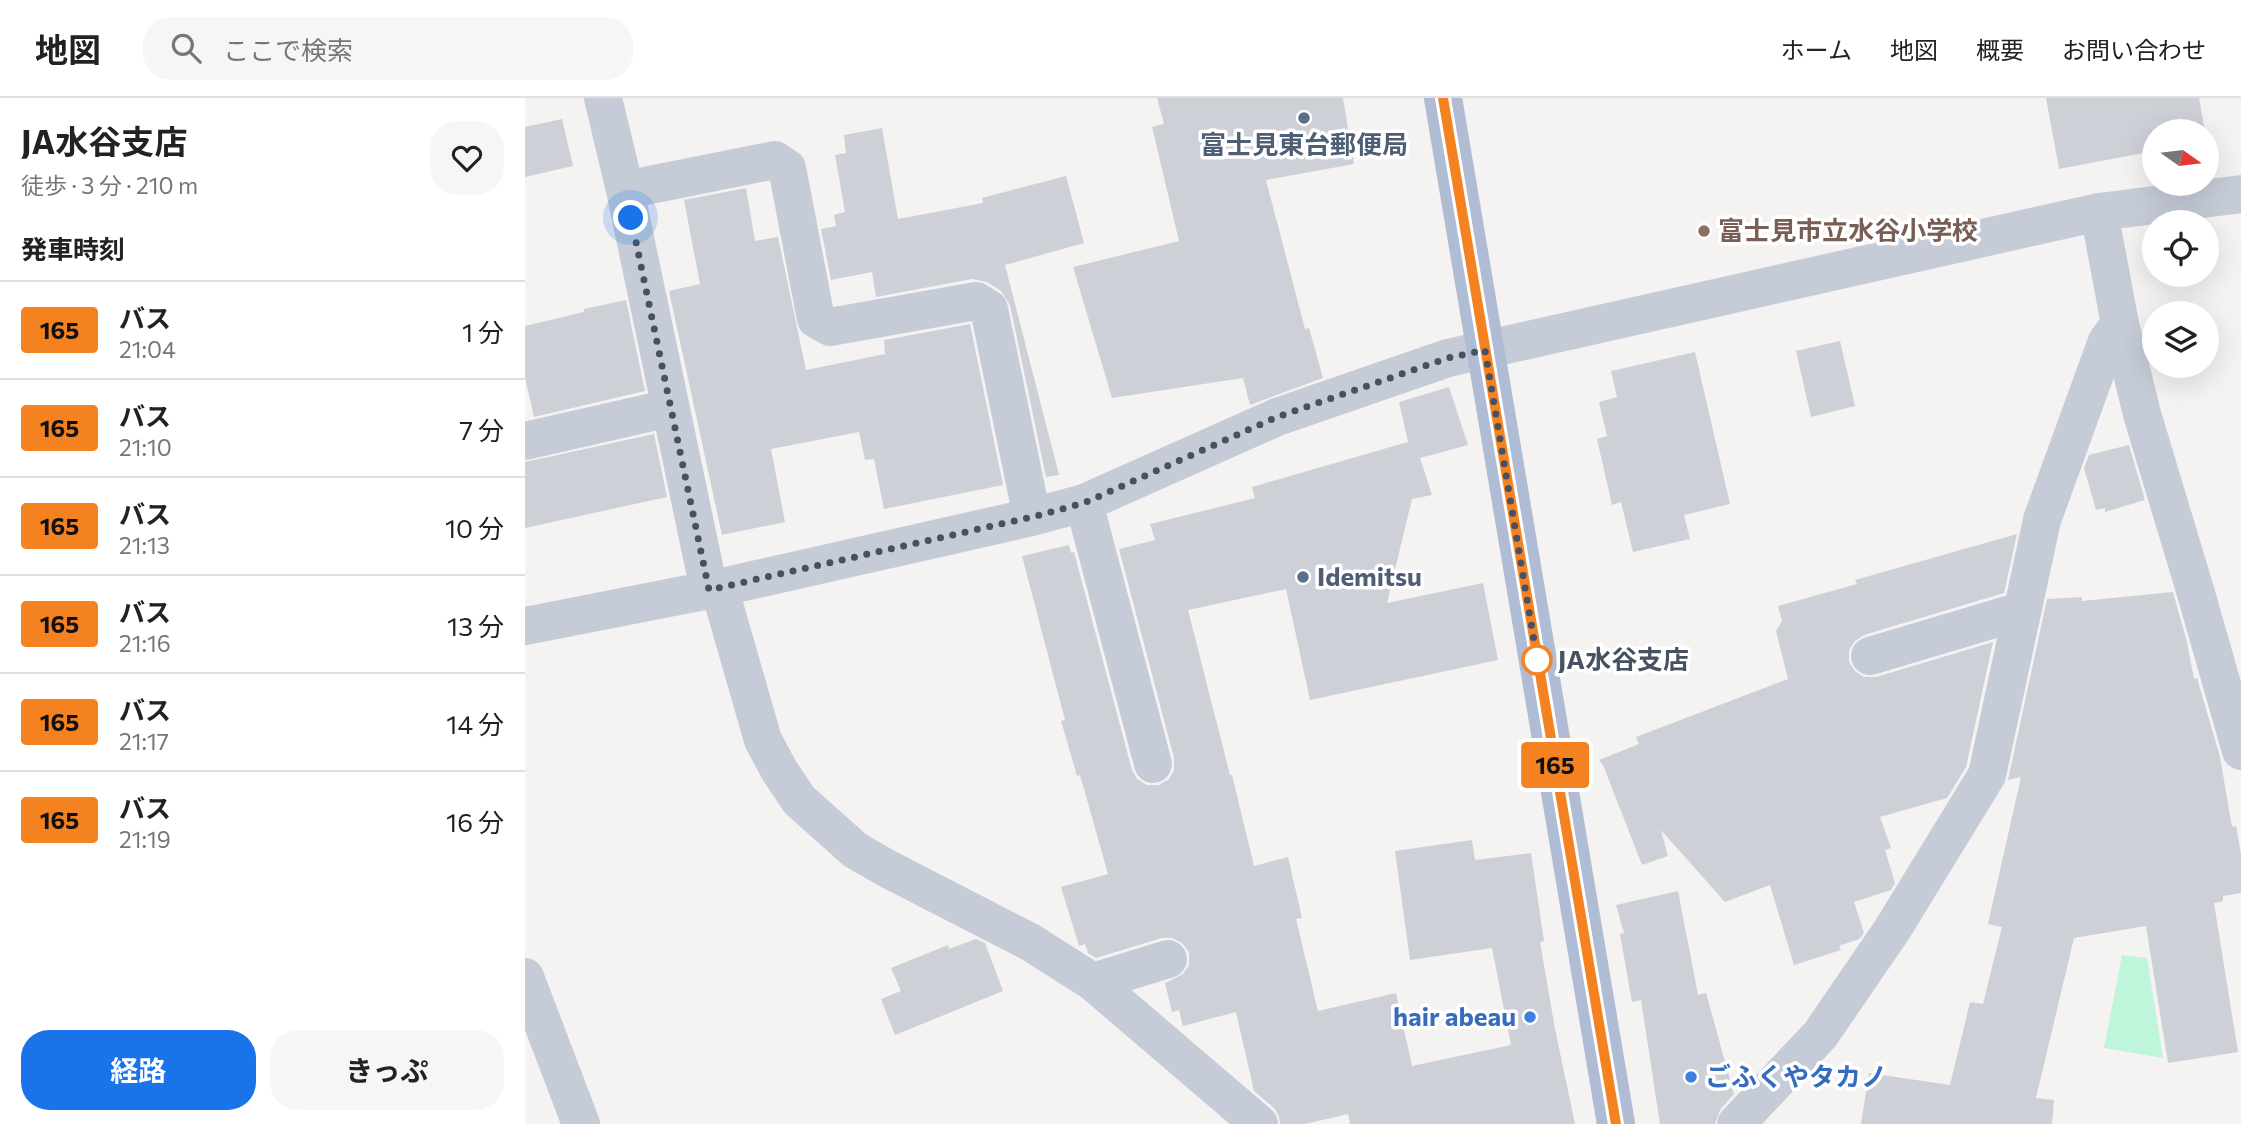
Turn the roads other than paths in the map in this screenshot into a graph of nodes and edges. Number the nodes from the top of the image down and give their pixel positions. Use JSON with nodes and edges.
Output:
{"nodes":[{"id":1,"x":603,"y":98,"type":"edge"},
{"id":2,"x":1443,"y":98,"type":"edge"},
{"id":3,"x":625,"y":190,"type":"junction"},
{"id":4,"x":2241,"y":194,"type":"edge"},
{"id":5,"x":2099,"y":212,"type":"junction"},
{"id":6,"x":2120,"y":324,"type":"junction"},
{"id":7,"x":1485,"y":350,"type":"junction"},
{"id":8,"x":670,"y":408,"type":"junction"},
{"id":9,"x":525,"y":441,"type":"edge"},
{"id":10,"x":1084,"y":503,"type":"junction"},
{"id":11,"x":1032,"y":517,"type":"junction"},
{"id":12,"x":714,"y":589,"type":"junction"},
{"id":13,"x":2021,"y":611,"type":"junction"},
{"id":14,"x":525,"y":626,"type":"edge"},
{"id":15,"x":2227,"y":647,"type":"edge"},
{"id":16,"x":1870,"y":656,"type":"dead end"},
{"id":17,"x":2241,"y":751,"type":"edge"},
{"id":18,"x":1153,"y":764,"type":"dead end"},
{"id":19,"x":1168,"y":960,"type":"dead end"},
{"id":20,"x":525,"y":977,"type":"edge"},
{"id":21,"x":1093,"y":982,"type":"junction"},
{"id":22,"x":581,"y":1124,"type":"edge"},
{"id":23,"x":1259,"y":1124,"type":"edge"},
{"id":24,"x":1616,"y":1124,"type":"edge"},
{"id":25,"x":1736,"y":1124,"type":"edge"}],
"edges":[{"from":1,"to":3,"type":"street"},
{"from":2,"to":7,"type":"main road"},
{"from":3,"to":8,"type":"street"},
{"from":3,"to":11,"type":"street"},
{"from":4,"to":5,"type":"street"},
{"from":5,"to":6,"type":"street"},
{"from":5,"to":7,"type":"street"},
{"from":6,"to":13,"type":"street"},
{"from":6,"to":15,"type":"street"},
{"from":7,"to":10,"type":"street"},
{"from":7,"to":24,"type":"main road"},
{"from":8,"to":9,"type":"street"},
{"from":8,"to":12,"type":"street"},
{"from":10,"to":11,"type":"street"},
{"from":10,"to":18,"type":"street"},
{"from":11,"to":12,"type":"street"},
{"from":12,"to":14,"type":"street"},
{"from":12,"to":21,"type":"street"},
{"from":13,"to":16,"type":"street"},
{"from":13,"to":25,"type":"street"},
{"from":15,"to":17,"type":"street"},
{"from":19,"to":21,"type":"street"},
{"from":20,"to":22,"type":"street"},
{"from":21,"to":23,"type":"street"}]}
